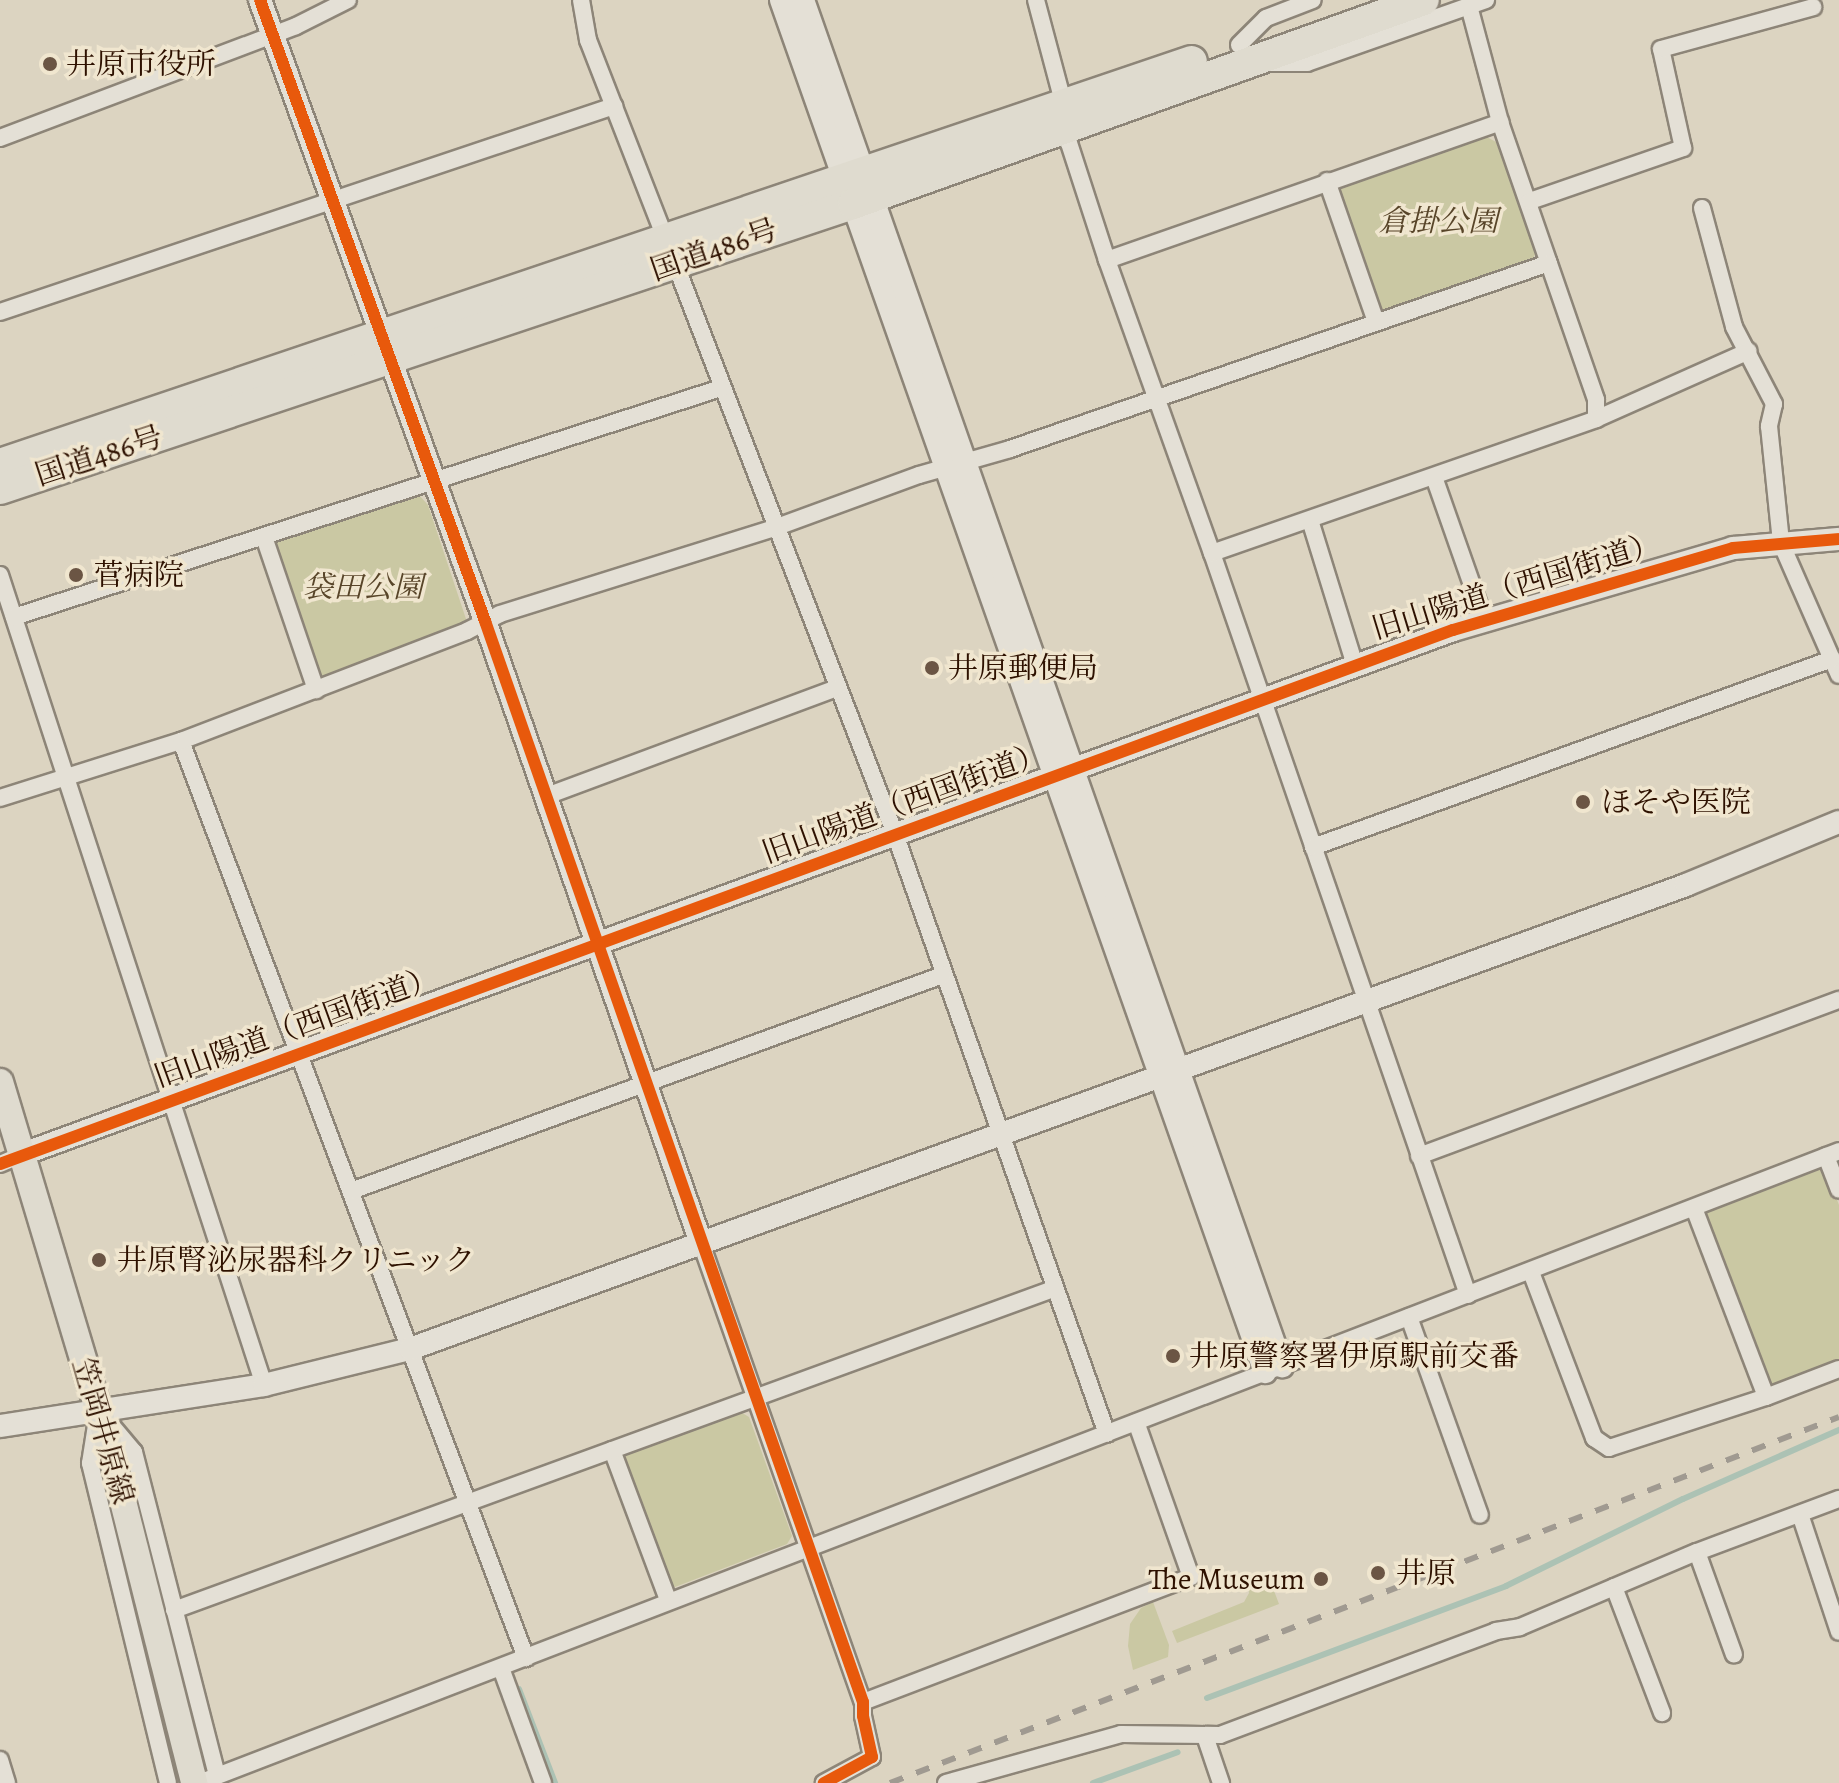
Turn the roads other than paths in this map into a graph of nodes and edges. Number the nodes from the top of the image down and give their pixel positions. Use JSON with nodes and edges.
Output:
{"nodes":[{"id":1,"x":260,"y":0,"type":"edge"},
{"id":2,"x":348,"y":0,"type":"edge"},
{"id":3,"x":581,"y":0,"type":"edge"},
{"id":4,"x":781,"y":0,"type":"edge"},
{"id":5,"x":803,"y":0,"type":"edge"},
{"id":6,"x":1036,"y":0,"type":"edge"},
{"id":7,"x":1261,"y":0,"type":"edge"},
{"id":8,"x":1313,"y":0,"type":"edge"},
{"id":9,"x":1367,"y":0,"type":"edge"},
{"id":10,"x":1424,"y":0,"type":"edge"},
{"id":11,"x":1477,"y":3,"type":"edge"},
{"id":12,"x":1813,"y":7,"type":"dead end"},
{"id":13,"x":1266,"y":18,"type":"junction"},
{"id":14,"x":272,"y":34,"type":"junction"},
{"id":15,"x":1243,"y":54,"type":"junction"},
{"id":16,"x":614,"y":106,"type":"junction"},
{"id":17,"x":1065,"y":116,"type":"junction"},
{"id":18,"x":1500,"y":122,"type":"junction"},
{"id":19,"x":0,"y":138,"type":"edge"},
{"id":20,"x":1327,"y":181,"type":"junction"},
{"id":21,"x":858,"y":189,"type":"junction"},
{"id":22,"x":1530,"y":201,"type":"junction"},
{"id":23,"x":331,"y":202,"type":"junction"},
{"id":24,"x":1702,"y":208,"type":"dead end"},
{"id":25,"x":670,"y":252,"type":"junction"},
{"id":26,"x":1107,"y":260,"type":"junction"},
{"id":27,"x":1549,"y":263,"type":"junction"},
{"id":28,"x":0,"y":312,"type":"edge"},
{"id":29,"x":1376,"y":322,"type":"junction"},
{"id":30,"x":384,"y":348,"type":"junction"},
{"id":31,"x":1749,"y":351,"type":"junction"},
{"id":32,"x":721,"y":388,"type":"junction"},
{"id":33,"x":1158,"y":398,"type":"junction"},
{"id":34,"x":1596,"y":419,"type":"junction"},
{"id":35,"x":0,"y":464,"type":"edge"},
{"id":36,"x":955,"y":465,"type":"junction"},
{"id":37,"x":1434,"y":477,"type":"junction"},
{"id":38,"x":435,"y":481,"type":"junction"},
{"id":39,"x":0,"y":489,"type":"edge"},
{"id":40,"x":1310,"y":520,"type":"junction"},
{"id":41,"x":777,"y":527,"type":"junction"},
{"id":42,"x":264,"y":537,"type":"junction"},
{"id":43,"x":1839,"y":539,"type":"edge"},
{"id":44,"x":1781,"y":543,"type":"junction"},
{"id":45,"x":1212,"y":553,"type":"junction"},
{"id":46,"x":0,"y":575,"type":"edge"},
{"id":47,"x":14,"y":617,"type":"junction"},
{"id":48,"x":1484,"y":619,"type":"junction"},
{"id":49,"x":485,"y":621,"type":"junction"},
{"id":50,"x":1355,"y":665,"type":"junction"},
{"id":51,"x":1836,"y":667,"type":"edge"},
{"id":52,"x":837,"y":688,"type":"junction"},
{"id":53,"x":316,"y":690,"type":"junction"},
{"id":54,"x":1260,"y":699,"type":"junction"},
{"id":55,"x":181,"y":741,"type":"junction"},
{"id":56,"x":1064,"y":772,"type":"junction"},
{"id":57,"x":65,"y":778,"type":"junction"},
{"id":58,"x":544,"y":797,"type":"junction"},
{"id":59,"x":0,"y":798,"type":"edge"},
{"id":60,"x":1839,"y":822,"type":"edge"},
{"id":61,"x":895,"y":834,"type":"junction"},
{"id":62,"x":1313,"y":847,"type":"junction"},
{"id":63,"x":597,"y":944,"type":"junction"},
{"id":64,"x":943,"y":975,"type":"junction"},
{"id":65,"x":1364,"y":1000,"type":"junction"},
{"id":66,"x":1839,"y":1000,"type":"edge"},
{"id":67,"x":299,"y":1053,"type":"junction"},
{"id":68,"x":1168,"y":1073,"type":"junction"},
{"id":69,"x":0,"y":1082,"type":"edge"},
{"id":70,"x":645,"y":1083,"type":"junction"},
{"id":71,"x":173,"y":1100,"type":"junction"},
{"id":72,"x":1000,"y":1132,"type":"junction"},
{"id":73,"x":1832,"y":1153,"type":"edge"},
{"id":74,"x":1419,"y":1156,"type":"junction"},
{"id":75,"x":11,"y":1159,"type":"edge"},
{"id":76,"x":1839,"y":1190,"type":"edge"},
{"id":77,"x":351,"y":1191,"type":"junction"},
{"id":78,"x":1694,"y":1208,"type":"junction"},
{"id":79,"x":701,"y":1243,"type":"junction"},
{"id":80,"x":1531,"y":1272,"type":"junction"},
{"id":81,"x":1053,"y":1289,"type":"junction"},
{"id":82,"x":1468,"y":1295,"type":"junction"},
{"id":83,"x":1409,"y":1317,"type":"junction"},
{"id":84,"x":410,"y":1349,"type":"junction"},
{"id":85,"x":1273,"y":1369,"type":"junction"},
{"id":86,"x":1839,"y":1369,"type":"edge"},
{"id":87,"x":264,"y":1385,"type":"junction"},
{"id":88,"x":754,"y":1397,"type":"junction"},
{"id":89,"x":1766,"y":1397,"type":"junction"},
{"id":90,"x":98,"y":1410,"type":"junction"},
{"id":91,"x":1136,"y":1422,"type":"junction"},
{"id":92,"x":0,"y":1426,"type":"edge"},
{"id":93,"x":1107,"y":1434,"type":"junction"},
{"id":94,"x":612,"y":1450,"type":"junction"},
{"id":95,"x":1839,"y":1499,"type":"edge"},
{"id":96,"x":468,"y":1501,"type":"junction"},
{"id":97,"x":1800,"y":1514,"type":"junction"},
{"id":98,"x":1480,"y":1515,"type":"dead end"},
{"id":99,"x":807,"y":1546,"type":"junction"},
{"id":100,"x":1697,"y":1552,"type":"junction"},
{"id":101,"x":1614,"y":1587,"type":"junction"},
{"id":102,"x":668,"y":1600,"type":"junction"},
{"id":103,"x":174,"y":1610,"type":"junction"},
{"id":104,"x":1839,"y":1632,"type":"edge"},
{"id":105,"x":1734,"y":1655,"type":"dead end"},
{"id":106,"x":526,"y":1658,"type":"junction"},
{"id":107,"x":501,"y":1668,"type":"junction"},
{"id":108,"x":863,"y":1702,"type":"junction"},
{"id":109,"x":1662,"y":1713,"type":"dead end"},
{"id":110,"x":1205,"y":1736,"type":"junction"},
{"id":111,"x":0,"y":1760,"type":"edge"},
{"id":112,"x":200,"y":1777,"type":"edge"},
{"id":113,"x":7,"y":1783,"type":"edge"},
{"id":114,"x":168,"y":1783,"type":"edge"},
{"id":115,"x":543,"y":1783,"type":"edge"},
{"id":116,"x":824,"y":1783,"type":"edge"},
{"id":117,"x":946,"y":1783,"type":"edge"},
{"id":118,"x":1221,"y":1783,"type":"edge"}],
"edges":[{"from":1,"to":14,"type":"street"},
{"from":2,"to":14,"type":"street"},
{"from":3,"to":16,"type":"street"},
{"from":4,"to":21,"type":"street"},
{"from":5,"to":21,"type":"street"},
{"from":6,"to":17,"type":"street"},
{"from":7,"to":13,"type":"street"},
{"from":8,"to":13,"type":"street"},
{"from":9,"to":15,"type":"highway","name":"国道486号"},
{"from":10,"to":15,"type":"highway","name":"国道486号"},
{"from":11,"to":15,"type":"street"},
{"from":11,"to":18,"type":"street"},
{"from":12,"to":22,"type":"street"},
{"from":13,"to":15,"type":"street"},
{"from":14,"to":19,"type":"street"},
{"from":14,"to":23,"type":"street"},
{"from":15,"to":17,"type":"highway","name":"国道486号"},
{"from":16,"to":23,"type":"street"},
{"from":16,"to":25,"type":"street"},
{"from":17,"to":21,"type":"highway","name":"国道486号"},
{"from":17,"to":26,"type":"street"},
{"from":18,"to":20,"type":"street"},
{"from":18,"to":22,"type":"street"},
{"from":20,"to":26,"type":"street"},
{"from":20,"to":29,"type":"street"},
{"from":21,"to":25,"type":"highway","name":"国道486号"},
{"from":21,"to":36,"type":"street"},
{"from":22,"to":27,"type":"street"},
{"from":23,"to":28,"type":"street"},
{"from":23,"to":30,"type":"street"},
{"from":24,"to":31,"type":"street"},
{"from":25,"to":30,"type":"highway","name":"国道486号"},
{"from":25,"to":32,"type":"street"},
{"from":26,"to":33,"type":"street"},
{"from":27,"to":29,"type":"street"},
{"from":27,"to":34,"type":"street"},
{"from":29,"to":33,"type":"street"},
{"from":30,"to":35,"type":"highway","name":"国道486号"},
{"from":30,"to":38,"type":"street"},
{"from":30,"to":39,"type":"highway","name":"国道486号"},
{"from":31,"to":34,"type":"street"},
{"from":31,"to":44,"type":"street"},
{"from":32,"to":38,"type":"street"},
{"from":32,"to":41,"type":"street"},
{"from":33,"to":36,"type":"street"},
{"from":33,"to":45,"type":"street"},
{"from":34,"to":37,"type":"street"},
{"from":36,"to":41,"type":"street"},
{"from":36,"to":56,"type":"street"},
{"from":37,"to":40,"type":"street"},
{"from":37,"to":48,"type":"street"},
{"from":38,"to":42,"type":"street"},
{"from":38,"to":49,"type":"street"},
{"from":40,"to":45,"type":"street"},
{"from":40,"to":50,"type":"street"},
{"from":41,"to":49,"type":"street"},
{"from":41,"to":52,"type":"street"},
{"from":42,"to":47,"type":"street"},
{"from":42,"to":53,"type":"street"},
{"from":43,"to":44,"type":"street","name":"旧山陽道（西国街道）"},
{"from":44,"to":48,"type":"street","name":"旧山陽道（西国街道）"},
{"from":44,"to":51,"type":"street"},
{"from":45,"to":54,"type":"street"},
{"from":46,"to":47,"type":"street"},
{"from":47,"to":57,"type":"street"},
{"from":48,"to":50,"type":"street","name":"旧山陽道（西国街道）"},
{"from":49,"to":53,"type":"street"},
{"from":49,"to":58,"type":"street"},
{"from":50,"to":54,"type":"street","name":"旧山陽道（西国街道）"},
{"from":51,"to":62,"type":"street"},
{"from":52,"to":58,"type":"street"},
{"from":52,"to":61,"type":"street"},
{"from":53,"to":55,"type":"street"},
{"from":54,"to":56,"type":"street","name":"旧山陽道（西国街道）"},
{"from":54,"to":62,"type":"street"},
{"from":55,"to":57,"type":"street"},
{"from":55,"to":67,"type":"street"},
{"from":56,"to":61,"type":"street","name":"旧山陽道（西国街道）"},
{"from":56,"to":68,"type":"street"},
{"from":57,"to":59,"type":"street"},
{"from":57,"to":71,"type":"street"},
{"from":58,"to":63,"type":"street"},
{"from":60,"to":65,"type":"street"},
{"from":61,"to":63,"type":"street","name":"旧山陽道（西国街道）"},
{"from":61,"to":64,"type":"street"},
{"from":62,"to":65,"type":"street"},
{"from":63,"to":67,"type":"street","name":"旧山陽道（西国街道）"},
{"from":63,"to":70,"type":"street"},
{"from":64,"to":70,"type":"street"},
{"from":64,"to":72,"type":"street"},
{"from":65,"to":68,"type":"street"},
{"from":65,"to":74,"type":"street"},
{"from":66,"to":74,"type":"street"},
{"from":67,"to":71,"type":"street","name":"旧山陽道（西国街道）"},
{"from":67,"to":77,"type":"street"},
{"from":68,"to":72,"type":"street"},
{"from":68,"to":85,"type":"street"},
{"from":69,"to":75,"type":"main road","name":"笠岡井原線"},
{"from":70,"to":77,"type":"street"},
{"from":70,"to":79,"type":"street"},
{"from":71,"to":75,"type":"street","name":"旧山陽道（西国街道）"},
{"from":71,"to":87,"type":"street"},
{"from":72,"to":79,"type":"street"},
{"from":72,"to":81,"type":"street"},
{"from":73,"to":76,"type":"street"},
{"from":73,"to":78,"type":"street"},
{"from":74,"to":82,"type":"street"},
{"from":75,"to":90,"type":"main road","name":"笠岡井原線"},
{"from":77,"to":84,"type":"street"},
{"from":78,"to":80,"type":"street"},
{"from":78,"to":89,"type":"street"},
{"from":79,"to":84,"type":"street"},
{"from":79,"to":88,"type":"street"},
{"from":80,"to":82,"type":"street"},
{"from":80,"to":89,"type":"street"},
{"from":81,"to":88,"type":"street"},
{"from":81,"to":93,"type":"street"},
{"from":82,"to":83,"type":"street"},
{"from":83,"to":85,"type":"street"},
{"from":83,"to":98,"type":"street"},
{"from":84,"to":87,"type":"street"},
{"from":84,"to":96,"type":"street"},
{"from":85,"to":91,"type":"street"},
{"from":86,"to":89,"type":"street"},
{"from":87,"to":90,"type":"street"},
{"from":88,"to":94,"type":"street"},
{"from":88,"to":99,"type":"street"},
{"from":90,"to":92,"type":"street"},
{"from":90,"to":103,"type":"street"},
{"from":90,"to":112,"type":"main road","name":"笠岡井原線"},
{"from":90,"to":114,"type":"street"},
{"from":91,"to":93,"type":"street"},
{"from":91,"to":108,"type":"street"},
{"from":93,"to":99,"type":"street"},
{"from":94,"to":96,"type":"street"},
{"from":94,"to":102,"type":"street"},
{"from":95,"to":97,"type":"street"},
{"from":96,"to":103,"type":"street"},
{"from":96,"to":106,"type":"street"},
{"from":97,"to":100,"type":"street"},
{"from":97,"to":104,"type":"street"},
{"from":99,"to":102,"type":"street"},
{"from":99,"to":108,"type":"street"},
{"from":100,"to":101,"type":"street"},
{"from":100,"to":105,"type":"street"},
{"from":101,"to":109,"type":"street"},
{"from":101,"to":110,"type":"street"},
{"from":102,"to":106,"type":"street"},
{"from":103,"to":112,"type":"street"},
{"from":106,"to":107,"type":"street"},
{"from":107,"to":112,"type":"street"},
{"from":107,"to":115,"type":"street"},
{"from":108,"to":116,"type":"street"},
{"from":110,"to":117,"type":"street"},
{"from":110,"to":118,"type":"street"},
{"from":111,"to":113,"type":"street"}]}
